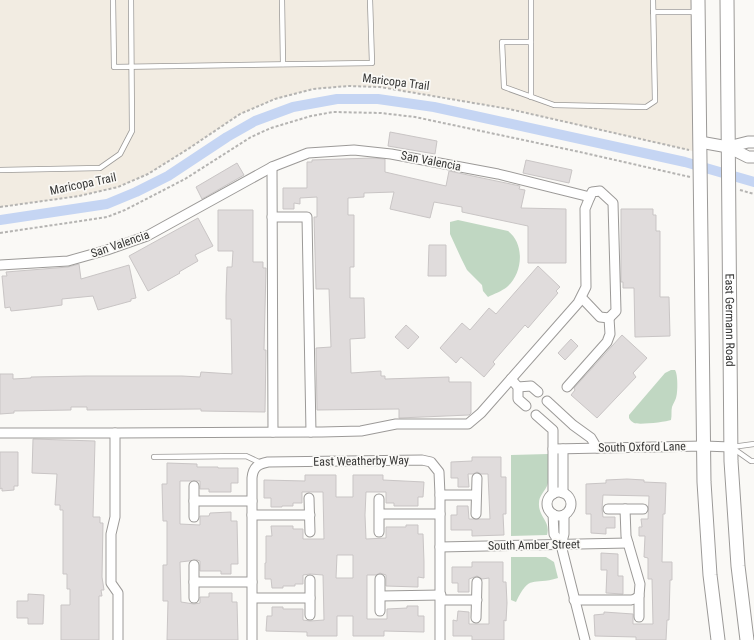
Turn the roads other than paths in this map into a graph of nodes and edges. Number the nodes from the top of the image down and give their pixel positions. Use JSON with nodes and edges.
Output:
{"nodes":[{"id":1,"x":112,"y":0,"type":"edge"},
{"id":2,"x":131,"y":0,"type":"edge"},
{"id":3,"x":282,"y":0,"type":"edge"},
{"id":4,"x":370,"y":0,"type":"edge"},
{"id":5,"x":531,"y":0,"type":"edge"},
{"id":6,"x":653,"y":0,"type":"edge"},
{"id":7,"x":727,"y":0,"type":"edge"},
{"id":8,"x":698,"y":6,"type":"edge"},
{"id":9,"x":653,"y":12,"type":"junction"},
{"id":10,"x":531,"y":42,"type":"junction"},
{"id":11,"x":283,"y":64,"type":"junction"},
{"id":12,"x":131,"y":67,"type":"junction"},
{"id":13,"x":531,"y":97,"type":"junction"},
{"id":14,"x":754,"y":142,"type":"edge"},
{"id":15,"x":728,"y":147,"type":"junction"},
{"id":16,"x":697,"y":148,"type":"junction"},
{"id":17,"x":754,"y":157,"type":"edge"},
{"id":18,"x":272,"y":167,"type":"junction"},
{"id":19,"x":0,"y":170,"type":"edge"},
{"id":20,"x":590,"y":197,"type":"junction"},
{"id":21,"x":272,"y":217,"type":"junction"},
{"id":22,"x":0,"y":266,"type":"edge"},
{"id":23,"x":581,"y":297,"type":"junction"},
{"id":24,"x":609,"y":318,"type":"junction"},
{"id":25,"x":511,"y":379,"type":"junction"},
{"id":26,"x":518,"y":387,"type":"junction"},
{"id":27,"x":567,"y":387,"type":"dead end"},
{"id":28,"x":538,"y":392,"type":"dead end"},
{"id":29,"x":547,"y":401,"type":"dead end"},
{"id":30,"x":526,"y":406,"type":"dead end"},
{"id":31,"x":560,"y":413,"type":"junction"},
{"id":32,"x":536,"y":415,"type":"dead end"},
{"id":33,"x":548,"y":426,"type":"junction"},
{"id":34,"x":273,"y":432,"type":"junction"},
{"id":35,"x":311,"y":432,"type":"junction"},
{"id":36,"x":0,"y":433,"type":"edge"},
{"id":37,"x":114,"y":433,"type":"junction"},
{"id":38,"x":754,"y":444,"type":"edge"},
{"id":39,"x":704,"y":446,"type":"junction"},
{"id":40,"x":731,"y":447,"type":"junction"},
{"id":41,"x":597,"y":448,"type":"junction"},
{"id":42,"x":553,"y":449,"type":"junction"},
{"id":43,"x":563,"y":449,"type":"junction"},
{"id":44,"x":154,"y":457,"type":"dead end"},
{"id":45,"x":754,"y":461,"type":"edge"},
{"id":46,"x":259,"y":464,"type":"junction"},
{"id":47,"x":477,"y":478,"type":"dead end"},
{"id":48,"x":194,"y":486,"type":"dead end"},
{"id":49,"x":563,"y":493,"type":"junction"},
{"id":50,"x":553,"y":494,"type":"junction"},
{"id":51,"x":440,"y":495,"type":"junction"},
{"id":52,"x":476,"y":495,"type":"junction"},
{"id":53,"x":309,"y":498,"type":"dead end"},
{"id":54,"x":379,"y":498,"type":"dead end"},
{"id":55,"x":194,"y":501,"type":"junction"},
{"id":56,"x":252,"y":501,"type":"junction"},
{"id":57,"x":608,"y":509,"type":"dead end"},
{"id":58,"x":625,"y":509,"type":"junction"},
{"id":59,"x":643,"y":509,"type":"dead end"},
{"id":60,"x":380,"y":514,"type":"junction"},
{"id":61,"x":440,"y":514,"type":"junction"},
{"id":62,"x":476,"y":514,"type":"dead end"},
{"id":63,"x":553,"y":514,"type":"junction"},
{"id":64,"x":252,"y":515,"type":"junction"},
{"id":65,"x":310,"y":515,"type":"junction"},
{"id":66,"x":564,"y":515,"type":"junction"},
{"id":67,"x":194,"y":517,"type":"dead end"},
{"id":68,"x":310,"y":532,"type":"dead end"},
{"id":69,"x":379,"y":532,"type":"dead end"},
{"id":70,"x":628,"y":543,"type":"junction"},
{"id":71,"x":561,"y":545,"type":"junction"},
{"id":72,"x":440,"y":547,"type":"junction"},
{"id":73,"x":194,"y":565,"type":"dead end"},
{"id":74,"x":380,"y":579,"type":"dead end"},
{"id":75,"x":310,"y":580,"type":"dead end"},
{"id":76,"x":194,"y":582,"type":"junction"},
{"id":77,"x":252,"y":582,"type":"junction"},
{"id":78,"x":477,"y":582,"type":"dead end"},
{"id":79,"x":381,"y":596,"type":"junction"},
{"id":80,"x":639,"y":596,"type":"junction"},
{"id":81,"x":194,"y":598,"type":"dead end"},
{"id":82,"x":253,"y":598,"type":"junction"},
{"id":83,"x":310,"y":598,"type":"junction"},
{"id":84,"x":441,"y":598,"type":"junction"},
{"id":85,"x":477,"y":600,"type":"junction"},
{"id":86,"x":574,"y":600,"type":"junction"},
{"id":87,"x":380,"y":611,"type":"dead end"},
{"id":88,"x":310,"y":615,"type":"dead end"},
{"id":89,"x":639,"y":617,"type":"dead end"},
{"id":90,"x":476,"y":618,"type":"dead end"},
{"id":91,"x":118,"y":640,"type":"edge"},
{"id":92,"x":252,"y":640,"type":"edge"},
{"id":93,"x":440,"y":640,"type":"edge"},
{"id":94,"x":585,"y":640,"type":"edge"},
{"id":95,"x":718,"y":640,"type":"edge"},
{"id":96,"x":747,"y":640,"type":"edge"}],
"edges":[{"from":1,"to":12,"type":"lane"},
{"from":2,"to":12,"type":"lane"},
{"from":3,"to":11,"type":"lane"},
{"from":4,"to":11,"type":"lane"},
{"from":5,"to":10,"type":"lane"},
{"from":6,"to":9,"type":"lane"},
{"from":7,"to":15,"type":"main road","name":"East Germann Road"},
{"from":8,"to":9,"type":"lane"},
{"from":8,"to":16,"type":"main road"},
{"from":9,"to":13,"type":"lane"},
{"from":10,"to":13,"type":"lane"},
{"from":10,"to":13,"type":"lane"},
{"from":11,"to":12,"type":"lane"},
{"from":12,"to":19,"type":"lane"},
{"from":14,"to":15,"type":"street"},
{"from":15,"to":16,"type":"street"},
{"from":15,"to":17,"type":"street"},
{"from":15,"to":40,"type":"main road","name":"East Germann Road"},
{"from":16,"to":39,"type":"main road"},
{"from":18,"to":20,"type":"street","name":"San Valencia"},
{"from":18,"to":21,"type":"street"},
{"from":18,"to":22,"type":"street","name":"San Valencia"},
{"from":20,"to":23,"type":"street"},
{"from":20,"to":24,"type":"street","name":"San Valencia"},
{"from":21,"to":34,"type":"street"},
{"from":21,"to":35,"type":"street"},
{"from":23,"to":24,"type":"street"},
{"from":23,"to":25,"type":"street"},
{"from":24,"to":27,"type":"street"},
{"from":25,"to":26,"type":"street"},
{"from":25,"to":35,"type":"street"},
{"from":26,"to":28,"type":"street"},
{"from":26,"to":30,"type":"street"},
{"from":29,"to":31,"type":"street"},
{"from":31,"to":33,"type":"street"},
{"from":31,"to":41,"type":"street"},
{"from":32,"to":33,"type":"street"},
{"from":33,"to":42,"type":"street"},
{"from":34,"to":35,"type":"street"},
{"from":34,"to":37,"type":"street"},
{"from":36,"to":37,"type":"street"},
{"from":37,"to":91,"type":"street"},
{"from":38,"to":40,"type":"lane"},
{"from":39,"to":40,"type":"street","name":"South Oxford Lane"},
{"from":39,"to":41,"type":"street","name":"South Oxford Lane"},
{"from":39,"to":95,"type":"main road"},
{"from":40,"to":45,"type":"lane"},
{"from":40,"to":96,"type":"main road","name":"East Germann Road"},
{"from":41,"to":43,"type":"street","name":"South Oxford Lane"},
{"from":42,"to":43,"type":"street","name":"South Oxford Lane"},
{"from":42,"to":50,"type":"street"},
{"from":43,"to":49,"type":"street"},
{"from":44,"to":46,"type":"lane"},
{"from":46,"to":51,"type":"street","name":"East Weatherby Way"},
{"from":46,"to":56,"type":"street"},
{"from":47,"to":52,"type":"street"},
{"from":48,"to":55,"type":"street"},
{"from":49,"to":50,"type":"street"},
{"from":49,"to":66,"type":"street"},
{"from":50,"to":63,"type":"street"},
{"from":51,"to":52,"type":"street"},
{"from":51,"to":61,"type":"street","name":"East Weatherby Way"},
{"from":52,"to":62,"type":"street"},
{"from":53,"to":65,"type":"street"},
{"from":54,"to":60,"type":"street"},
{"from":55,"to":56,"type":"street"},
{"from":55,"to":67,"type":"street"},
{"from":56,"to":64,"type":"street"},
{"from":57,"to":58,"type":"street"},
{"from":58,"to":59,"type":"street"},
{"from":58,"to":70,"type":"street"},
{"from":60,"to":61,"type":"street"},
{"from":60,"to":69,"type":"street"},
{"from":61,"to":72,"type":"street","name":"East Weatherby Way"},
{"from":63,"to":66,"type":"street"},
{"from":63,"to":71,"type":"street"},
{"from":64,"to":65,"type":"street"},
{"from":64,"to":77,"type":"street"},
{"from":65,"to":68,"type":"street"},
{"from":66,"to":71,"type":"street"},
{"from":70,"to":71,"type":"street","name":"South Amber Street"},
{"from":70,"to":80,"type":"street"},
{"from":71,"to":72,"type":"street","name":"South Amber Street"},
{"from":71,"to":86,"type":"street"},
{"from":72,"to":84,"type":"street","name":"East Weatherby Way"},
{"from":73,"to":76,"type":"street"},
{"from":74,"to":79,"type":"street"},
{"from":75,"to":83,"type":"street"},
{"from":76,"to":77,"type":"street"},
{"from":76,"to":81,"type":"street"},
{"from":77,"to":82,"type":"street"},
{"from":78,"to":85,"type":"street"},
{"from":79,"to":84,"type":"street"},
{"from":79,"to":87,"type":"street"},
{"from":80,"to":86,"type":"street"},
{"from":80,"to":89,"type":"street"},
{"from":82,"to":83,"type":"street"},
{"from":82,"to":92,"type":"street"},
{"from":83,"to":88,"type":"street"},
{"from":84,"to":85,"type":"street"},
{"from":84,"to":93,"type":"street","name":"East Weatherby Way"},
{"from":85,"to":90,"type":"street"},
{"from":86,"to":94,"type":"street"}]}
